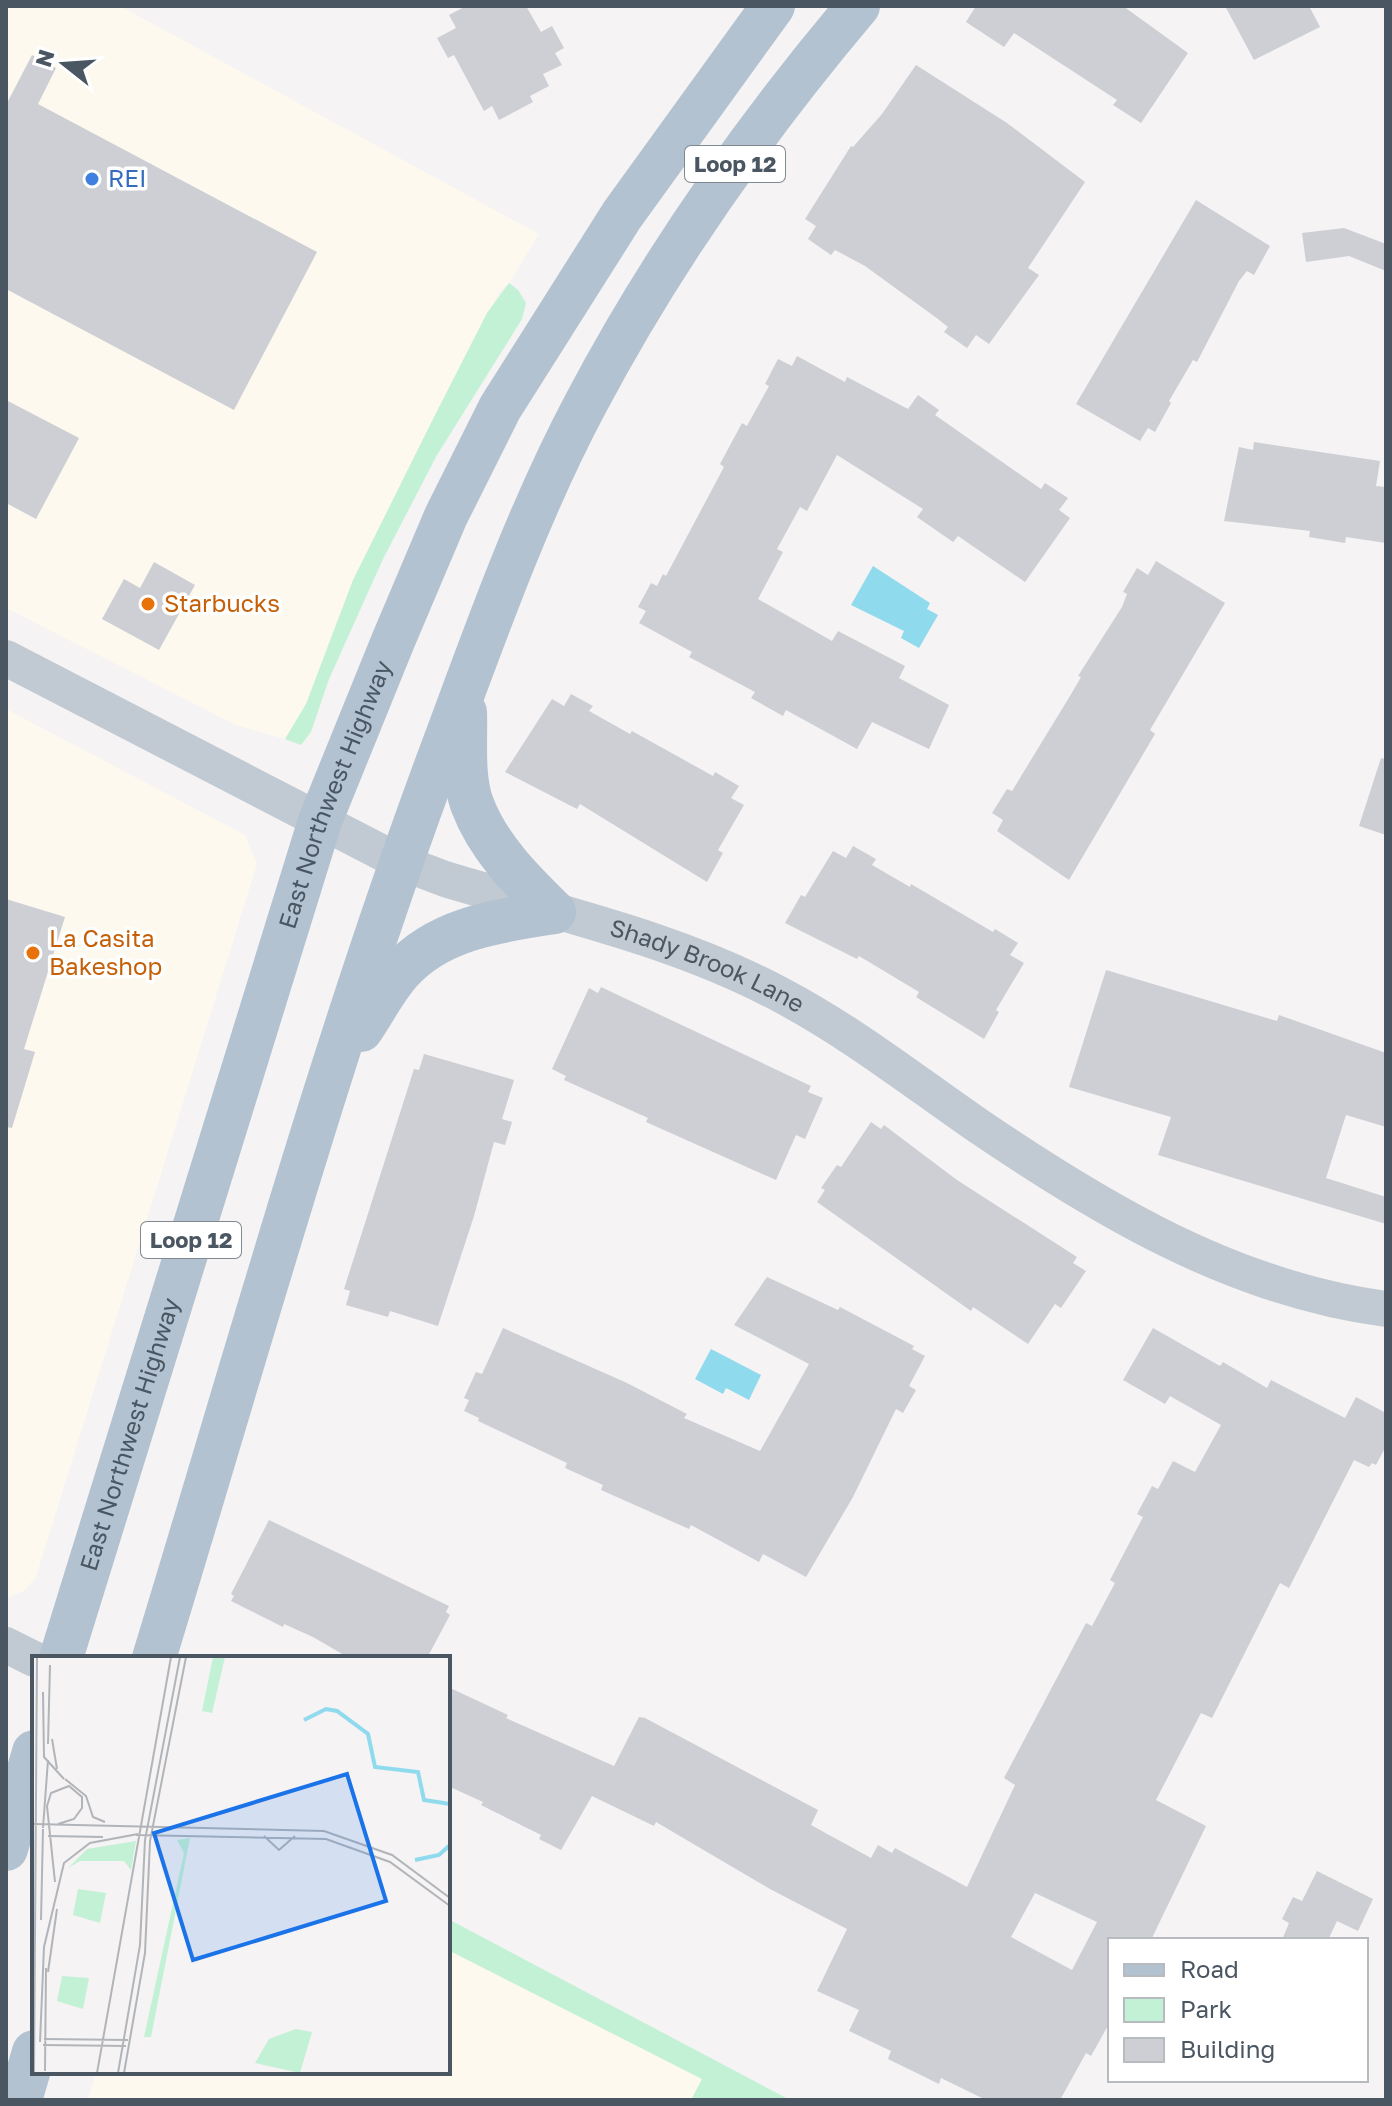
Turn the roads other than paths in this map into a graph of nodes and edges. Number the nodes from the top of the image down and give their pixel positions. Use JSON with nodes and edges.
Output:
{"nodes":[{"id":1,"x":773,"y":6,"type":"edge"},
{"id":2,"x":858,"y":6,"type":"edge"},
{"id":3,"x":567,"y":297,"type":"junction"},
{"id":4,"x":626,"y":333,"type":"junction"},
{"id":5,"x":6,"y":658,"type":"edge"},
{"id":6,"x":464,"y":690,"type":"junction"},
{"id":7,"x":320,"y":821,"type":"junction"},
{"id":8,"x":400,"y":862,"type":"junction"},
{"id":9,"x":554,"y":912,"type":"junction"},
{"id":10,"x":325,"y":1099,"type":"junction"},
{"id":11,"x":1386,"y":1309,"type":"edge"},
{"id":12,"x":6,"y":1645,"type":"edge"},
{"id":13,"x":62,"y":1656,"type":"edge"},
{"id":14,"x":155,"y":1656,"type":"edge"},
{"id":15,"x":32,"y":1658,"type":"edge"},
{"id":16,"x":32,"y":1759,"type":"edge"},
{"id":17,"x":6,"y":1849,"type":"edge"},
{"id":18,"x":32,"y":2059,"type":"edge"},
{"id":19,"x":20,"y":2100,"type":"edge"}],
"edges":[{"from":1,"to":3,"type":"main road","name":"East Northwest Highway","number":"Loop 12"},
{"from":2,"to":4,"type":"main road","number":"Loop 12"},
{"from":3,"to":4,"type":"main road"},
{"from":3,"to":7,"type":"main road","name":"East Northwest Highway","number":"Loop 12"},
{"from":4,"to":6,"type":"main road","number":"Loop 12"},
{"from":5,"to":7,"type":"street","name":"Shady Brook Lane"},
{"from":6,"to":8,"type":"main road","number":"Loop 12"},
{"from":6,"to":9,"type":"main road"},
{"from":7,"to":8,"type":"street","name":"Shady Brook Lane"},
{"from":7,"to":13,"type":"main road","name":"East Northwest Highway","number":"Loop 12"},
{"from":8,"to":9,"type":"street","name":"Shady Brook Lane"},
{"from":8,"to":10,"type":"main road","number":"Loop 12"},
{"from":9,"to":10,"type":"main road"},
{"from":9,"to":11,"type":"street","name":"Shady Brook Lane"},
{"from":10,"to":14,"type":"main road","number":"Loop 12"},
{"from":12,"to":15,"type":"street"},
{"from":16,"to":17,"type":"main road"},
{"from":18,"to":19,"type":"main road"}]}
